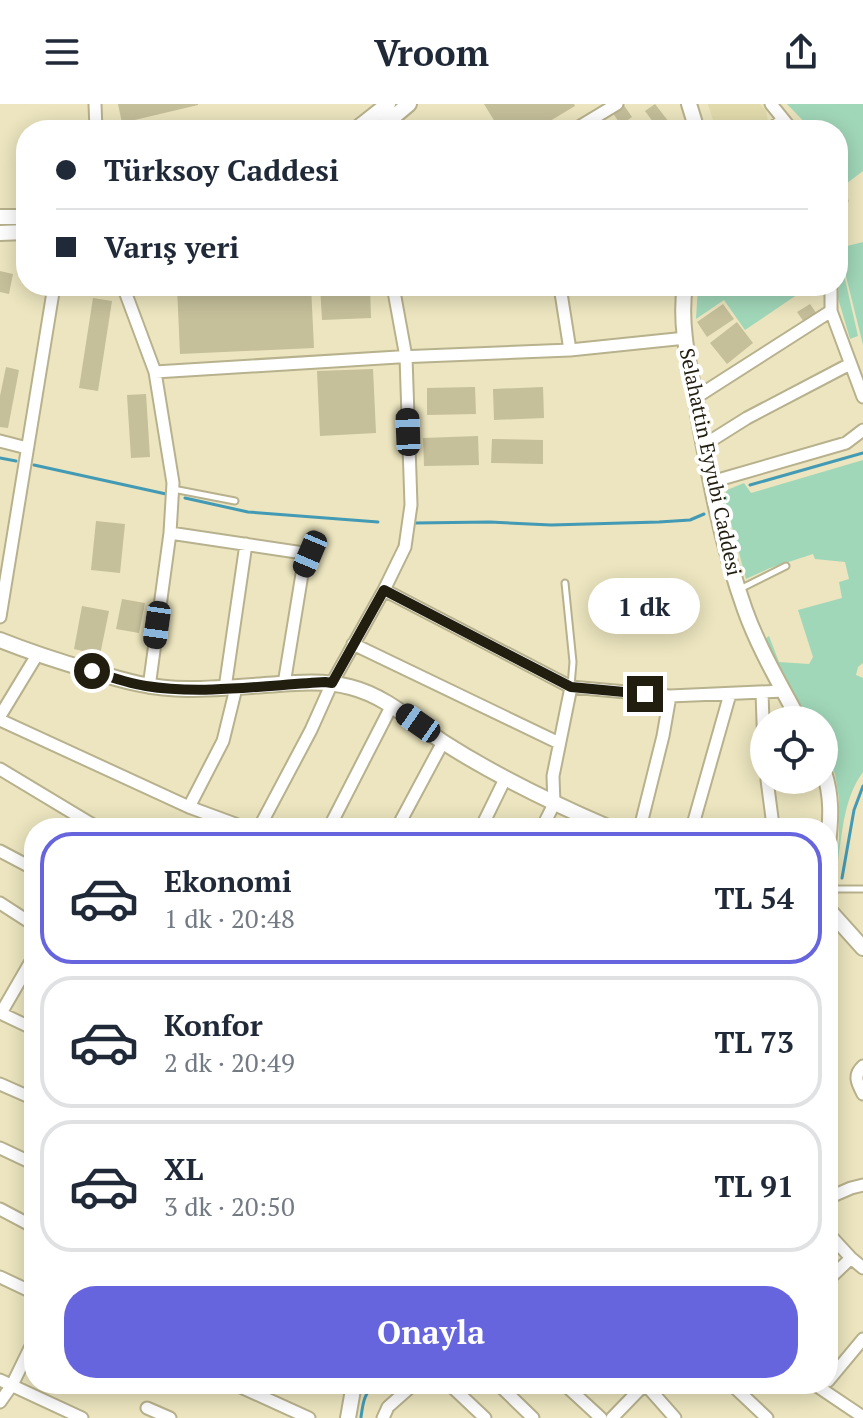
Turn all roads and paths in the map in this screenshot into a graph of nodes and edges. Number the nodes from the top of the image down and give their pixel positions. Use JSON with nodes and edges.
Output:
{"nodes":[{"id":1,"x":388,"y":104,"type":"edge"},
{"id":2,"x":409,"y":104,"type":"edge"},
{"id":3,"x":617,"y":104,"type":"edge"},
{"id":4,"x":771,"y":104,"type":"edge"},
{"id":5,"x":368,"y":120,"type":"edge"},
{"id":6,"x":392,"y":120,"type":"edge"},
{"id":7,"x":591,"y":120,"type":"edge"},
{"id":8,"x":783,"y":120,"type":"edge"},
{"id":9,"x":52,"y":296,"type":"edge"},
{"id":10,"x":127,"y":296,"type":"edge"},
{"id":11,"x":395,"y":296,"type":"edge"},
{"id":12,"x":561,"y":296,"type":"edge"},
{"id":13,"x":684,"y":296,"type":"edge"},
{"id":14,"x":831,"y":296,"type":"edge"},
{"id":15,"x":831,"y":311,"type":"junction"},
{"id":16,"x":686,"y":338,"type":"junction"},
{"id":17,"x":570,"y":350,"type":"junction"},
{"id":18,"x":406,"y":357,"type":"junction"},
{"id":19,"x":850,"y":364,"type":"junction"},
{"id":20,"x":155,"y":372,"type":"junction"},
{"id":21,"x":863,"y":397,"type":"edge"},
{"id":22,"x":695,"y":398,"type":"junction"},
{"id":23,"x":863,"y":430,"type":"edge"},
{"id":24,"x":0,"y":441,"type":"edge"},
{"id":25,"x":704,"y":445,"type":"junction"},
{"id":26,"x":27,"y":448,"type":"junction"},
{"id":27,"x":711,"y":482,"type":"junction"},
{"id":28,"x":173,"y":489,"type":"junction"},
{"id":29,"x":235,"y":501,"type":"dead end"},
{"id":30,"x":170,"y":533,"type":"junction"},
{"id":31,"x":246,"y":544,"type":"junction"},
{"id":32,"x":786,"y":566,"type":"dead end"},
{"id":33,"x":565,"y":583,"type":"dead end"},
{"id":34,"x":384,"y":590,"type":"junction"},
{"id":35,"x":738,"y":590,"type":"junction"},
{"id":36,"x":0,"y":617,"type":"edge"},
{"id":37,"x":0,"y":640,"type":"edge"},
{"id":38,"x":353,"y":644,"type":"junction"},
{"id":39,"x":37,"y":655,"type":"junction"},
{"id":40,"x":332,"y":683,"type":"junction"},
{"id":41,"x":284,"y":684,"type":"junction"},
{"id":42,"x":149,"y":687,"type":"junction"},
{"id":43,"x":571,"y":687,"type":"junction"},
{"id":44,"x":230,"y":688,"type":"junction"},
{"id":45,"x":784,"y":691,"type":"junction"},
{"id":46,"x":762,"y":692,"type":"junction"},
{"id":47,"x":730,"y":694,"type":"junction"},
{"id":48,"x":670,"y":696,"type":"junction"},
{"id":49,"x":392,"y":705,"type":"junction"},
{"id":50,"x":762,"y":706,"type":"edge"},
{"id":51,"x":792,"y":706,"type":"edge"},
{"id":52,"x":0,"y":718,"type":"edge"},
{"id":53,"x":443,"y":742,"type":"junction"},
{"id":54,"x":559,"y":743,"type":"junction"},
{"id":55,"x":0,"y":769,"type":"edge"},
{"id":56,"x":505,"y":779,"type":"junction"},
{"id":57,"x":769,"y":794,"type":"edge"},
{"id":58,"x":830,"y":794,"type":"edge"},
{"id":59,"x":554,"y":804,"type":"junction"},
{"id":60,"x":189,"y":807,"type":"junction"},
{"id":61,"x":81,"y":818,"type":"edge"},
{"id":62,"x":219,"y":818,"type":"edge"},
{"id":63,"x":264,"y":818,"type":"edge"},
{"id":64,"x":334,"y":818,"type":"edge"},
{"id":65,"x":402,"y":818,"type":"edge"},
{"id":66,"x":486,"y":818,"type":"edge"},
{"id":67,"x":547,"y":818,"type":"edge"},
{"id":68,"x":587,"y":818,"type":"edge"},
{"id":69,"x":642,"y":818,"type":"edge"},
{"id":70,"x":695,"y":818,"type":"edge"},
{"id":71,"x":772,"y":818,"type":"dead end"},
{"id":72,"x":830,"y":818,"type":"edge"},
{"id":73,"x":0,"y":851,"type":"edge"},
{"id":74,"x":24,"y":864,"type":"edge"},
{"id":75,"x":838,"y":889,"type":"edge"},
{"id":76,"x":863,"y":889,"type":"edge"},
{"id":77,"x":0,"y":903,"type":"edge"},
{"id":78,"x":24,"y":919,"type":"edge"},
{"id":79,"x":838,"y":920,"type":"edge"},
{"id":80,"x":863,"y":948,"type":"edge"},
{"id":81,"x":24,"y":973,"type":"edge"},
{"id":82,"x":1,"y":1013,"type":"edge"},
{"id":83,"x":24,"y":1024,"type":"edge"},
{"id":84,"x":863,"y":1066,"type":"edge"},
{"id":85,"x":0,"y":1084,"type":"edge"},
{"id":86,"x":863,"y":1094,"type":"edge"},
{"id":87,"x":24,"y":1095,"type":"edge"},
{"id":88,"x":0,"y":1148,"type":"edge"},
{"id":89,"x":24,"y":1159,"type":"edge"},
{"id":90,"x":863,"y":1185,"type":"edge"},
{"id":91,"x":838,"y":1194,"type":"edge"},
{"id":92,"x":0,"y":1209,"type":"edge"},
{"id":93,"x":24,"y":1222,"type":"edge"},
{"id":94,"x":838,"y":1244,"type":"edge"},
{"id":95,"x":851,"y":1258,"type":"junction"},
{"id":96,"x":863,"y":1268,"type":"edge"},
{"id":97,"x":838,"y":1270,"type":"edge"},
{"id":98,"x":0,"y":1277,"type":"edge"},
{"id":99,"x":24,"y":1288,"type":"edge"},
{"id":100,"x":863,"y":1339,"type":"edge"},
{"id":101,"x":24,"y":1360,"type":"edge"},
{"id":102,"x":838,"y":1367,"type":"edge"},
{"id":103,"x":0,"y":1380,"type":"edge"},
{"id":104,"x":12,"y":1385,"type":"junction"},
{"id":105,"x":24,"y":1391,"type":"edge"},
{"id":106,"x":31,"y":1394,"type":"edge"},
{"id":107,"x":256,"y":1394,"type":"edge"},
{"id":108,"x":352,"y":1394,"type":"edge"},
{"id":109,"x":403,"y":1394,"type":"edge"},
{"id":110,"x":460,"y":1394,"type":"edge"},
{"id":111,"x":508,"y":1394,"type":"edge"},
{"id":112,"x":575,"y":1394,"type":"edge"},
{"id":113,"x":635,"y":1394,"type":"edge"},
{"id":114,"x":654,"y":1394,"type":"edge"},
{"id":115,"x":742,"y":1394,"type":"edge"},
{"id":116,"x":834,"y":1394,"type":"edge"},
{"id":117,"x":0,"y":1402,"type":"edge"},
{"id":118,"x":147,"y":1408,"type":"dead end"},
{"id":119,"x":863,"y":1417,"type":"edge"},
{"id":120,"x":82,"y":1418,"type":"edge"},
{"id":121,"x":170,"y":1418,"type":"edge"},
{"id":122,"x":309,"y":1418,"type":"edge"},
{"id":123,"x":348,"y":1418,"type":"edge"},
{"id":124,"x":383,"y":1418,"type":"edge"},
{"id":125,"x":485,"y":1418,"type":"edge"},
{"id":126,"x":533,"y":1418,"type":"edge"},
{"id":127,"x":601,"y":1418,"type":"edge"},
{"id":128,"x":612,"y":1418,"type":"edge"},
{"id":129,"x":675,"y":1418,"type":"edge"},
{"id":130,"x":767,"y":1418,"type":"edge"}],
"edges":[{"from":1,"to":5,"type":"street"},
{"from":2,"to":6,"type":"street"},
{"from":3,"to":7,"type":"street"},
{"from":4,"to":8,"type":"street"},
{"from":9,"to":26,"type":"street"},
{"from":10,"to":20,"type":"street"},
{"from":11,"to":18,"type":"street"},
{"from":12,"to":17,"type":"street"},
{"from":13,"to":16,"type":"street","name":"Selahattin Eyyubi Caddesi"},
{"from":14,"to":15,"type":"street"},
{"from":15,"to":19,"type":"street"},
{"from":15,"to":22,"type":"street"},
{"from":16,"to":17,"type":"street"},
{"from":16,"to":22,"type":"street","name":"Selahattin Eyyubi Caddesi"},
{"from":17,"to":18,"type":"street"},
{"from":18,"to":20,"type":"street"},
{"from":18,"to":34,"type":"street"},
{"from":19,"to":21,"type":"street"},
{"from":19,"to":25,"type":"street"},
{"from":20,"to":28,"type":"street"},
{"from":22,"to":25,"type":"street","name":"Selahattin Eyyubi Caddesi"},
{"from":23,"to":27,"type":"street"},
{"from":24,"to":26,"type":"street"},
{"from":25,"to":27,"type":"street","name":"Selahattin Eyyubi Caddesi"},
{"from":26,"to":36,"type":"street"},
{"from":27,"to":35,"type":"street","name":"Selahattin Eyyubi Caddesi"},
{"from":28,"to":29,"type":"lane"},
{"from":28,"to":30,"type":"street"},
{"from":30,"to":31,"type":"street"},
{"from":30,"to":42,"type":"street"},
{"from":31,"to":41,"type":"street"},
{"from":31,"to":44,"type":"street"},
{"from":32,"to":35,"type":"lane"},
{"from":33,"to":43,"type":"lane"},
{"from":34,"to":38,"type":"street"},
{"from":34,"to":43,"type":"street"},
{"from":35,"to":45,"type":"street","name":"Selahattin Eyyubi Caddesi"},
{"from":37,"to":39,"type":"street"},
{"from":38,"to":40,"type":"street"},
{"from":38,"to":54,"type":"street"},
{"from":39,"to":42,"type":"street"},
{"from":39,"to":52,"type":"street"},
{"from":40,"to":41,"type":"street"},
{"from":40,"to":49,"type":"street"},
{"from":40,"to":63,"type":"street"},
{"from":41,"to":44,"type":"street"},
{"from":42,"to":44,"type":"street"},
{"from":43,"to":48,"type":"street"},
{"from":43,"to":54,"type":"street"},
{"from":44,"to":60,"type":"street"},
{"from":45,"to":46,"type":"street"},
{"from":45,"to":51,"type":"street","name":"Selahattin Eyyubi Caddesi"},
{"from":46,"to":47,"type":"street"},
{"from":46,"to":50,"type":"street"},
{"from":47,"to":48,"type":"street"},
{"from":47,"to":70,"type":"street"},
{"from":48,"to":69,"type":"street"},
{"from":49,"to":53,"type":"street"},
{"from":49,"to":64,"type":"street"},
{"from":52,"to":60,"type":"street"},
{"from":53,"to":56,"type":"street"},
{"from":53,"to":65,"type":"street"},
{"from":54,"to":59,"type":"street"},
{"from":55,"to":61,"type":"street"},
{"from":56,"to":59,"type":"street"},
{"from":56,"to":66,"type":"street"},
{"from":57,"to":71,"type":"street"},
{"from":58,"to":72,"type":"street"},
{"from":59,"to":67,"type":"street"},
{"from":59,"to":68,"type":"street"},
{"from":60,"to":62,"type":"street"},
{"from":73,"to":74,"type":"street"},
{"from":75,"to":76,"type":"lane"},
{"from":77,"to":78,"type":"street"},
{"from":79,"to":80,"type":"street"},
{"from":81,"to":82,"type":"street"},
{"from":82,"to":83,"type":"street"},
{"from":84,"to":86,"type":"street"},
{"from":85,"to":87,"type":"street"},
{"from":88,"to":89,"type":"street"},
{"from":90,"to":91,"type":"street"},
{"from":92,"to":93,"type":"street"},
{"from":94,"to":95,"type":"street"},
{"from":95,"to":96,"type":"street"},
{"from":95,"to":97,"type":"street"},
{"from":98,"to":99,"type":"street"},
{"from":100,"to":102,"type":"street"},
{"from":101,"to":104,"type":"street"},
{"from":103,"to":104,"type":"street"},
{"from":104,"to":105,"type":"street"},
{"from":104,"to":117,"type":"street"},
{"from":106,"to":120,"type":"street"},
{"from":107,"to":122,"type":"street"},
{"from":108,"to":123,"type":"street"},
{"from":109,"to":124,"type":"street"},
{"from":110,"to":125,"type":"street"},
{"from":111,"to":126,"type":"street"},
{"from":112,"to":127,"type":"street"},
{"from":113,"to":128,"type":"street"},
{"from":114,"to":129,"type":"street"},
{"from":115,"to":130,"type":"street"},
{"from":116,"to":119,"type":"street"},
{"from":118,"to":121,"type":"street"}]}
